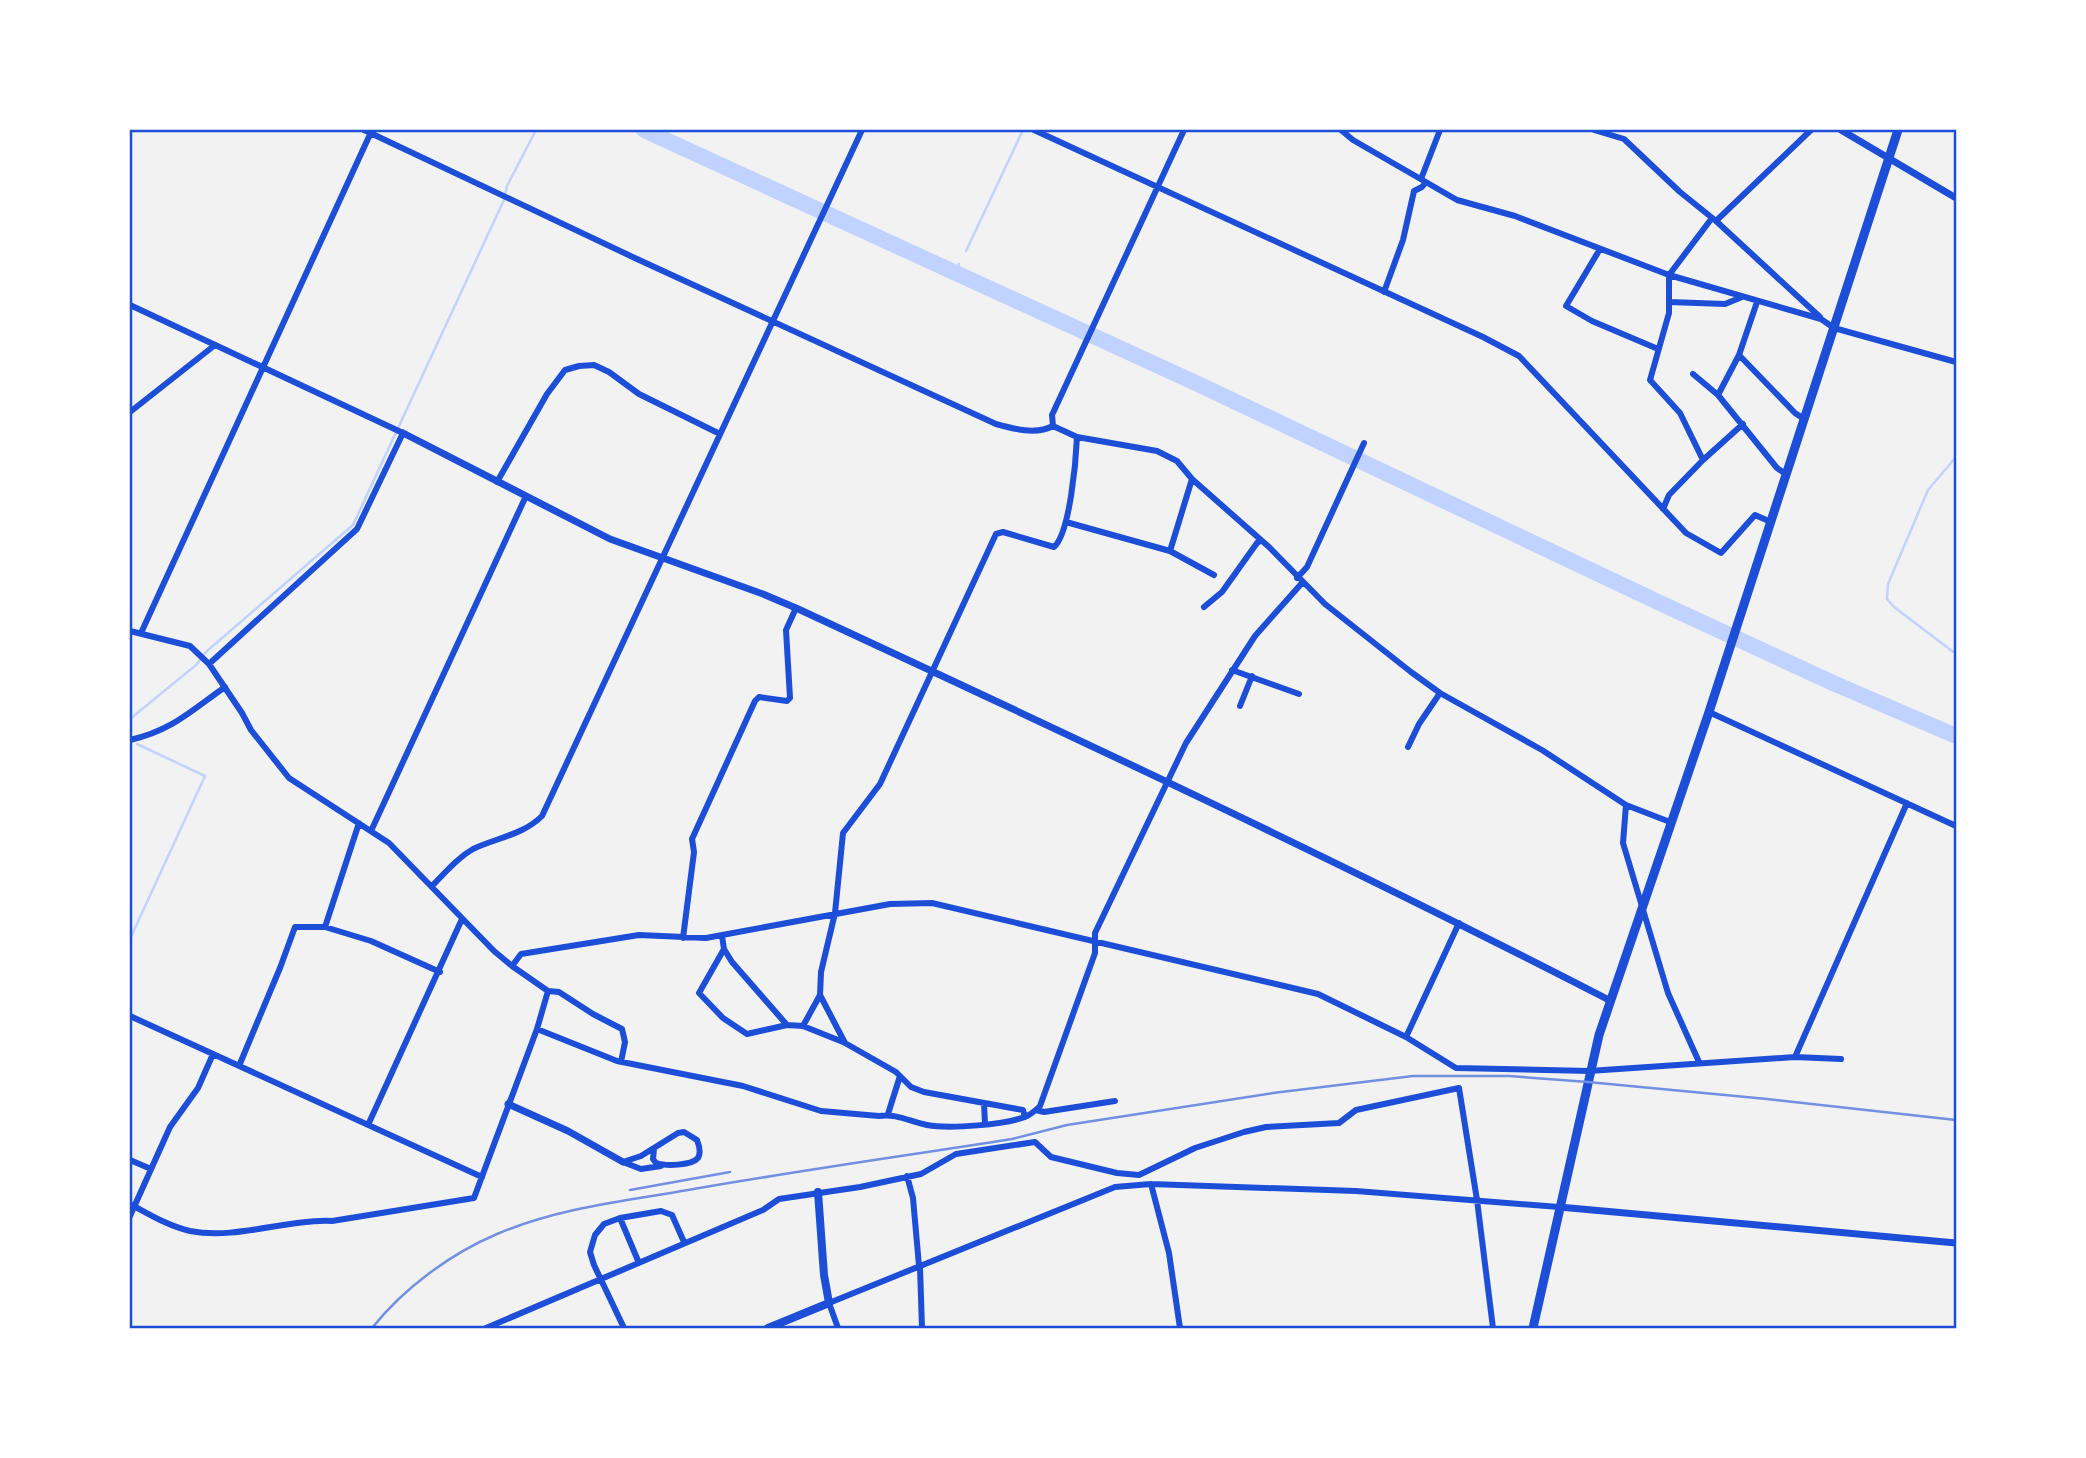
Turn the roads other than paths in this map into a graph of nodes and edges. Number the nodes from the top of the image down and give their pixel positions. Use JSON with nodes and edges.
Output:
{"nodes":[{"id":1,"x":862,"y":130,"type":"edge"},
{"id":2,"x":1034,"y":130,"type":"edge"},
{"id":3,"x":1184,"y":130,"type":"edge"},
{"id":4,"x":1341,"y":130,"type":"edge"},
{"id":5,"x":1440,"y":130,"type":"edge"},
{"id":6,"x":1594,"y":130,"type":"edge"},
{"id":7,"x":1811,"y":130,"type":"edge"},
{"id":8,"x":1841,"y":130,"type":"edge"},
{"id":9,"x":1898,"y":130,"type":"edge"},
{"id":10,"x":369,"y":131,"type":"edge"},
{"id":11,"x":1887,"y":158,"type":"junction"},
{"id":12,"x":1423,"y":180,"type":"junction"},
{"id":13,"x":1157,"y":187,"type":"junction"},
{"id":14,"x":1956,"y":198,"type":"edge"},
{"id":15,"x":1714,"y":219,"type":"junction"},
{"id":16,"x":1601,"y":249,"type":"junction"},
{"id":17,"x":1670,"y":275,"type":"junction"},
{"id":18,"x":1384,"y":292,"type":"junction"},
{"id":19,"x":1742,"y":297,"type":"junction"},
{"id":20,"x":1669,"y":302,"type":"junction"},
{"id":21,"x":1757,"y":302,"type":"junction"},
{"id":22,"x":130,"y":305,"type":"edge"},
{"id":23,"x":1821,"y":318,"type":"junction"},
{"id":24,"x":771,"y":321,"type":"junction"},
{"id":25,"x":1834,"y":328,"type":"junction"},
{"id":26,"x":215,"y":345,"type":"junction"},
{"id":27,"x":1658,"y":349,"type":"junction"},
{"id":28,"x":1739,"y":355,"type":"junction"},
{"id":29,"x":1956,"y":362,"type":"edge"},
{"id":30,"x":264,"y":367,"type":"junction"},
{"id":31,"x":1693,"y":374,"type":"dead end"},
{"id":32,"x":1718,"y":396,"type":"junction"},
{"id":33,"x":130,"y":412,"type":"edge"},
{"id":34,"x":1804,"y":419,"type":"junction"},
{"id":35,"x":1743,"y":424,"type":"junction"},
{"id":36,"x":1053,"y":426,"type":"junction"},
{"id":37,"x":403,"y":433,"type":"junction"},
{"id":38,"x":720,"y":434,"type":"junction"},
{"id":39,"x":1077,"y":437,"type":"junction"},
{"id":40,"x":1364,"y":443,"type":"dead end"},
{"id":41,"x":1703,"y":460,"type":"junction"},
{"id":42,"x":1787,"y":475,"type":"junction"},
{"id":43,"x":1192,"y":479,"type":"junction"},
{"id":44,"x":498,"y":482,"type":"junction"},
{"id":45,"x":526,"y":496,"type":"junction"},
{"id":46,"x":1662,"y":509,"type":"junction"},
{"id":47,"x":1772,"y":522,"type":"junction"},
{"id":48,"x":1066,"y":523,"type":"junction"},
{"id":49,"x":1261,"y":540,"type":"junction"},
{"id":50,"x":1170,"y":551,"type":"junction"},
{"id":51,"x":662,"y":559,"type":"junction"},
{"id":52,"x":1207,"y":561,"type":"dead end"},
{"id":53,"x":1203,"y":569,"type":"junction"},
{"id":54,"x":1214,"y":575,"type":"dead end"},
{"id":55,"x":1300,"y":581,"type":"junction"},
{"id":56,"x":1204,"y":607,"type":"dead end"},
{"id":57,"x":796,"y":608,"type":"junction"},
{"id":58,"x":130,"y":631,"type":"edge"},
{"id":59,"x":141,"y":633,"type":"junction"},
{"id":60,"x":209,"y":664,"type":"junction"},
{"id":61,"x":1232,"y":670,"type":"junction"},
{"id":62,"x":933,"y":671,"type":"junction"},
{"id":63,"x":1252,"y":677,"type":"junction"},
{"id":64,"x":225,"y":687,"type":"junction"},
{"id":65,"x":1440,"y":693,"type":"junction"},
{"id":66,"x":1299,"y":694,"type":"dead end"},
{"id":67,"x":1240,"y":706,"type":"dead end"},
{"id":68,"x":1709,"y":712,"type":"junction"},
{"id":69,"x":130,"y":740,"type":"edge"},
{"id":70,"x":1408,"y":747,"type":"dead end"},
{"id":71,"x":1167,"y":780,"type":"junction"},
{"id":72,"x":1907,"y":803,"type":"junction"},
{"id":73,"x":1626,"y":805,"type":"junction"},
{"id":74,"x":1670,"y":822,"type":"junction"},
{"id":75,"x":359,"y":823,"type":"junction"},
{"id":76,"x":1956,"y":826,"type":"edge"},
{"id":77,"x":371,"y":831,"type":"junction"},
{"id":78,"x":432,"y":886,"type":"junction"},
{"id":79,"x":1643,"y":906,"type":"junction"},
{"id":80,"x":835,"y":913,"type":"junction"},
{"id":81,"x":462,"y":919,"type":"junction"},
{"id":82,"x":1459,"y":923,"type":"junction"},
{"id":83,"x":326,"y":927,"type":"junction"},
{"id":84,"x":722,"y":936,"type":"junction"},
{"id":85,"x":683,"y":938,"type":"junction"},
{"id":86,"x":1095,"y":942,"type":"junction"},
{"id":87,"x":724,"y":949,"type":"junction"},
{"id":88,"x":512,"y":965,"type":"junction"},
{"id":89,"x":440,"y":972,"type":"junction"},
{"id":90,"x":548,"y":990,"type":"junction"},
{"id":91,"x":820,"y":995,"type":"junction"},
{"id":92,"x":1611,"y":1001,"type":"junction"},
{"id":93,"x":130,"y":1016,"type":"edge"},
{"id":94,"x":787,"y":1025,"type":"junction"},
{"id":95,"x":803,"y":1026,"type":"junction"},
{"id":96,"x":537,"y":1029,"type":"junction"},
{"id":97,"x":1406,"y":1037,"type":"junction"},
{"id":98,"x":845,"y":1043,"type":"junction"},
{"id":99,"x":213,"y":1054,"type":"junction"},
{"id":100,"x":1795,"y":1057,"type":"junction"},
{"id":101,"x":1841,"y":1059,"type":"dead end"},
{"id":102,"x":621,"y":1062,"type":"junction"},
{"id":103,"x":1699,"y":1062,"type":"junction"},
{"id":104,"x":239,"y":1066,"type":"junction"},
{"id":105,"x":1589,"y":1071,"type":"junction"},
{"id":106,"x":900,"y":1076,"type":"junction"},
{"id":107,"x":1115,"y":1101,"type":"dead end"},
{"id":108,"x":984,"y":1102,"type":"junction"},
{"id":109,"x":508,"y":1104,"type":"junction"},
{"id":110,"x":1035,"y":1110,"type":"junction"},
{"id":111,"x":888,"y":1114,"type":"junction"},
{"id":112,"x":1025,"y":1117,"type":"junction"},
{"id":113,"x":985,"y":1124,"type":"junction"},
{"id":114,"x":368,"y":1125,"type":"junction"},
{"id":115,"x":654,"y":1149,"type":"junction"},
{"id":116,"x":130,"y":1160,"type":"edge"},
{"id":117,"x":623,"y":1162,"type":"junction"},
{"id":118,"x":666,"y":1165,"type":"junction"},
{"id":119,"x":150,"y":1170,"type":"junction"},
{"id":120,"x":1139,"y":1175,"type":"junction"},
{"id":121,"x":907,"y":1176,"type":"junction"},
{"id":122,"x":482,"y":1177,"type":"junction"},
{"id":123,"x":1151,"y":1184,"type":"junction"},
{"id":124,"x":1139,"y":1185,"type":"junction"},
{"id":125,"x":818,"y":1192,"type":"junction"},
{"id":126,"x":1477,"y":1200,"type":"junction"},
{"id":127,"x":132,"y":1205,"type":"edge"},
{"id":128,"x":1559,"y":1207,"type":"junction"},
{"id":129,"x":130,"y":1216,"type":"edge"},
{"id":130,"x":620,"y":1219,"type":"junction"},
{"id":131,"x":684,"y":1242,"type":"junction"},
{"id":132,"x":1956,"y":1244,"type":"edge"},
{"id":133,"x":639,"y":1264,"type":"junction"},
{"id":134,"x":919,"y":1267,"type":"junction"},
{"id":135,"x":602,"y":1280,"type":"junction"},
{"id":136,"x":829,"y":1303,"type":"junction"},
{"id":137,"x":486,"y":1328,"type":"edge"},
{"id":138,"x":624,"y":1328,"type":"edge"},
{"id":139,"x":768,"y":1328,"type":"edge"},
{"id":140,"x":838,"y":1328,"type":"edge"},
{"id":141,"x":922,"y":1328,"type":"edge"},
{"id":142,"x":1180,"y":1328,"type":"edge"},
{"id":143,"x":1493,"y":1328,"type":"edge"},
{"id":144,"x":1532,"y":1328,"type":"edge"}],
"edges":[{"from":1,"to":24,"type":"street"},
{"from":2,"to":13,"type":"street"},
{"from":3,"to":13,"type":"street"},
{"from":4,"to":12,"type":"street"},
{"from":5,"to":12,"type":"street"},
{"from":6,"to":15,"type":"street"},
{"from":7,"to":15,"type":"street"},
{"from":8,"to":11,"type":"street"},
{"from":9,"to":11,"type":"main road"},
{"from":10,"to":24,"type":"street"},
{"from":10,"to":30,"type":"street"},
{"from":11,"to":14,"type":"street"},
{"from":11,"to":25,"type":"main road"},
{"from":12,"to":16,"type":"street"},
{"from":12,"to":18,"type":"street"},
{"from":13,"to":18,"type":"street"},
{"from":13,"to":36,"type":"street"},
{"from":15,"to":17,"type":"street"},
{"from":15,"to":23,"type":"street"},
{"from":16,"to":17,"type":"street"},
{"from":16,"to":27,"type":"street"},
{"from":17,"to":19,"type":"street"},
{"from":17,"to":20,"type":"street"},
{"from":18,"to":46,"type":"street"},
{"from":19,"to":20,"type":"street"},
{"from":19,"to":21,"type":"street"},
{"from":20,"to":27,"type":"street"},
{"from":21,"to":23,"type":"street"},
{"from":21,"to":28,"type":"street"},
{"from":22,"to":26,"type":"street"},
{"from":23,"to":25,"type":"street"},
{"from":24,"to":36,"type":"street"},
{"from":24,"to":38,"type":"street"},
{"from":25,"to":29,"type":"street"},
{"from":25,"to":34,"type":"main road"},
{"from":26,"to":30,"type":"street"},
{"from":26,"to":33,"type":"street"},
{"from":27,"to":41,"type":"street"},
{"from":28,"to":32,"type":"street"},
{"from":28,"to":34,"type":"street"},
{"from":30,"to":37,"type":"street"},
{"from":30,"to":59,"type":"street"},
{"from":31,"to":32,"type":"street"},
{"from":32,"to":35,"type":"street"},
{"from":34,"to":42,"type":"main road"},
{"from":35,"to":41,"type":"street"},
{"from":35,"to":42,"type":"street"},
{"from":36,"to":39,"type":"street"},
{"from":37,"to":44,"type":"street"},
{"from":37,"to":60,"type":"street"},
{"from":38,"to":44,"type":"street"},
{"from":38,"to":51,"type":"street"},
{"from":39,"to":43,"type":"street"},
{"from":39,"to":48,"type":"street"},
{"from":40,"to":55,"type":"street"},
{"from":41,"to":46,"type":"street"},
{"from":42,"to":47,"type":"main road"},
{"from":43,"to":49,"type":"street"},
{"from":43,"to":50,"type":"street"},
{"from":44,"to":45,"type":"street"},
{"from":45,"to":51,"type":"street"},
{"from":45,"to":77,"type":"street"},
{"from":46,"to":47,"type":"street"},
{"from":47,"to":68,"type":"main road"},
{"from":48,"to":50,"type":"street"},
{"from":48,"to":62,"type":"street"},
{"from":49,"to":55,"type":"street"},
{"from":49,"to":56,"type":"street"},
{"from":50,"to":53,"type":"street"},
{"from":51,"to":57,"type":"street"},
{"from":51,"to":78,"type":"street"},
{"from":52,"to":53,"type":"street"},
{"from":53,"to":54,"type":"street"},
{"from":55,"to":61,"type":"street"},
{"from":55,"to":65,"type":"street"},
{"from":57,"to":62,"type":"street"},
{"from":57,"to":85,"type":"street"},
{"from":58,"to":59,"type":"street"},
{"from":59,"to":60,"type":"street"},
{"from":60,"to":64,"type":"street"},
{"from":61,"to":63,"type":"street"},
{"from":61,"to":71,"type":"street"},
{"from":62,"to":71,"type":"street"},
{"from":62,"to":80,"type":"street"},
{"from":63,"to":66,"type":"street"},
{"from":63,"to":67,"type":"street"},
{"from":64,"to":69,"type":"street"},
{"from":64,"to":75,"type":"street"},
{"from":65,"to":70,"type":"street"},
{"from":65,"to":73,"type":"street"},
{"from":68,"to":72,"type":"street"},
{"from":68,"to":74,"type":"main road"},
{"from":71,"to":82,"type":"street"},
{"from":71,"to":86,"type":"street"},
{"from":72,"to":76,"type":"street"},
{"from":72,"to":100,"type":"street"},
{"from":73,"to":74,"type":"street"},
{"from":73,"to":79,"type":"street"},
{"from":74,"to":79,"type":"main road"},
{"from":75,"to":77,"type":"street"},
{"from":75,"to":83,"type":"street"},
{"from":77,"to":78,"type":"street"},
{"from":78,"to":81,"type":"street"},
{"from":79,"to":92,"type":"main road"},
{"from":79,"to":103,"type":"street"},
{"from":80,"to":84,"type":"street"},
{"from":80,"to":86,"type":"street"},
{"from":80,"to":91,"type":"street"},
{"from":81,"to":88,"type":"street"},
{"from":81,"to":89,"type":"street"},
{"from":82,"to":92,"type":"street"},
{"from":82,"to":97,"type":"street"},
{"from":83,"to":89,"type":"street"},
{"from":83,"to":104,"type":"street"},
{"from":84,"to":85,"type":"street"},
{"from":84,"to":87,"type":"street"},
{"from":85,"to":88,"type":"street"},
{"from":86,"to":97,"type":"street"},
{"from":86,"to":110,"type":"street"},
{"from":87,"to":94,"type":"street"},
{"from":87,"to":94,"type":"street"},
{"from":88,"to":90,"type":"street"},
{"from":89,"to":114,"type":"street"},
{"from":90,"to":96,"type":"street"},
{"from":90,"to":102,"type":"street"},
{"from":91,"to":95,"type":"street"},
{"from":91,"to":98,"type":"street"},
{"from":92,"to":105,"type":"main road"},
{"from":93,"to":99,"type":"street"},
{"from":94,"to":95,"type":"street"},
{"from":95,"to":98,"type":"street"},
{"from":96,"to":102,"type":"street"},
{"from":96,"to":109,"type":"street"},
{"from":97,"to":105,"type":"street"},
{"from":98,"to":106,"type":"street"},
{"from":99,"to":104,"type":"street"},
{"from":99,"to":119,"type":"street"},
{"from":100,"to":101,"type":"street"},
{"from":100,"to":103,"type":"street"},
{"from":102,"to":111,"type":"street"},
{"from":103,"to":105,"type":"street"},
{"from":104,"to":114,"type":"street"},
{"from":105,"to":128,"type":"main road"},
{"from":106,"to":108,"type":"street"},
{"from":106,"to":111,"type":"street"},
{"from":107,"to":110,"type":"street"},
{"from":108,"to":112,"type":"street"},
{"from":108,"to":113,"type":"street"},
{"from":109,"to":117,"type":"street"},
{"from":109,"to":122,"type":"street"},
{"from":110,"to":112,"type":"street"},
{"from":111,"to":113,"type":"street"},
{"from":112,"to":113,"type":"street"},
{"from":114,"to":122,"type":"street"},
{"from":115,"to":117,"type":"street"},
{"from":115,"to":118,"type":"street"},
{"from":115,"to":118,"type":"street"},
{"from":116,"to":119,"type":"street"},
{"from":117,"to":118,"type":"street"},
{"from":119,"to":127,"type":"street"},
{"from":120,"to":121,"type":"street"},
{"from":120,"to":124,"type":"street"},
{"from":120,"to":126,"type":"street"},
{"from":121,"to":125,"type":"street"},
{"from":121,"to":134,"type":"street"},
{"from":122,"to":127,"type":"street"},
{"from":123,"to":124,"type":"street"},
{"from":123,"to":126,"type":"street"},
{"from":123,"to":142,"type":"street"},
{"from":124,"to":134,"type":"street"},
{"from":125,"to":131,"type":"street"},
{"from":125,"to":136,"type":"main road"},
{"from":126,"to":128,"type":"street"},
{"from":126,"to":143,"type":"street"},
{"from":127,"to":129,"type":"street"},
{"from":128,"to":132,"type":"street"},
{"from":128,"to":144,"type":"main road"},
{"from":130,"to":131,"type":"street"},
{"from":130,"to":133,"type":"street"},
{"from":130,"to":135,"type":"street"},
{"from":131,"to":133,"type":"street"},
{"from":133,"to":135,"type":"street"},
{"from":134,"to":136,"type":"street"},
{"from":134,"to":141,"type":"street"},
{"from":135,"to":137,"type":"street"},
{"from":135,"to":138,"type":"street"},
{"from":136,"to":139,"type":"main road"},
{"from":136,"to":140,"type":"street"}]}
